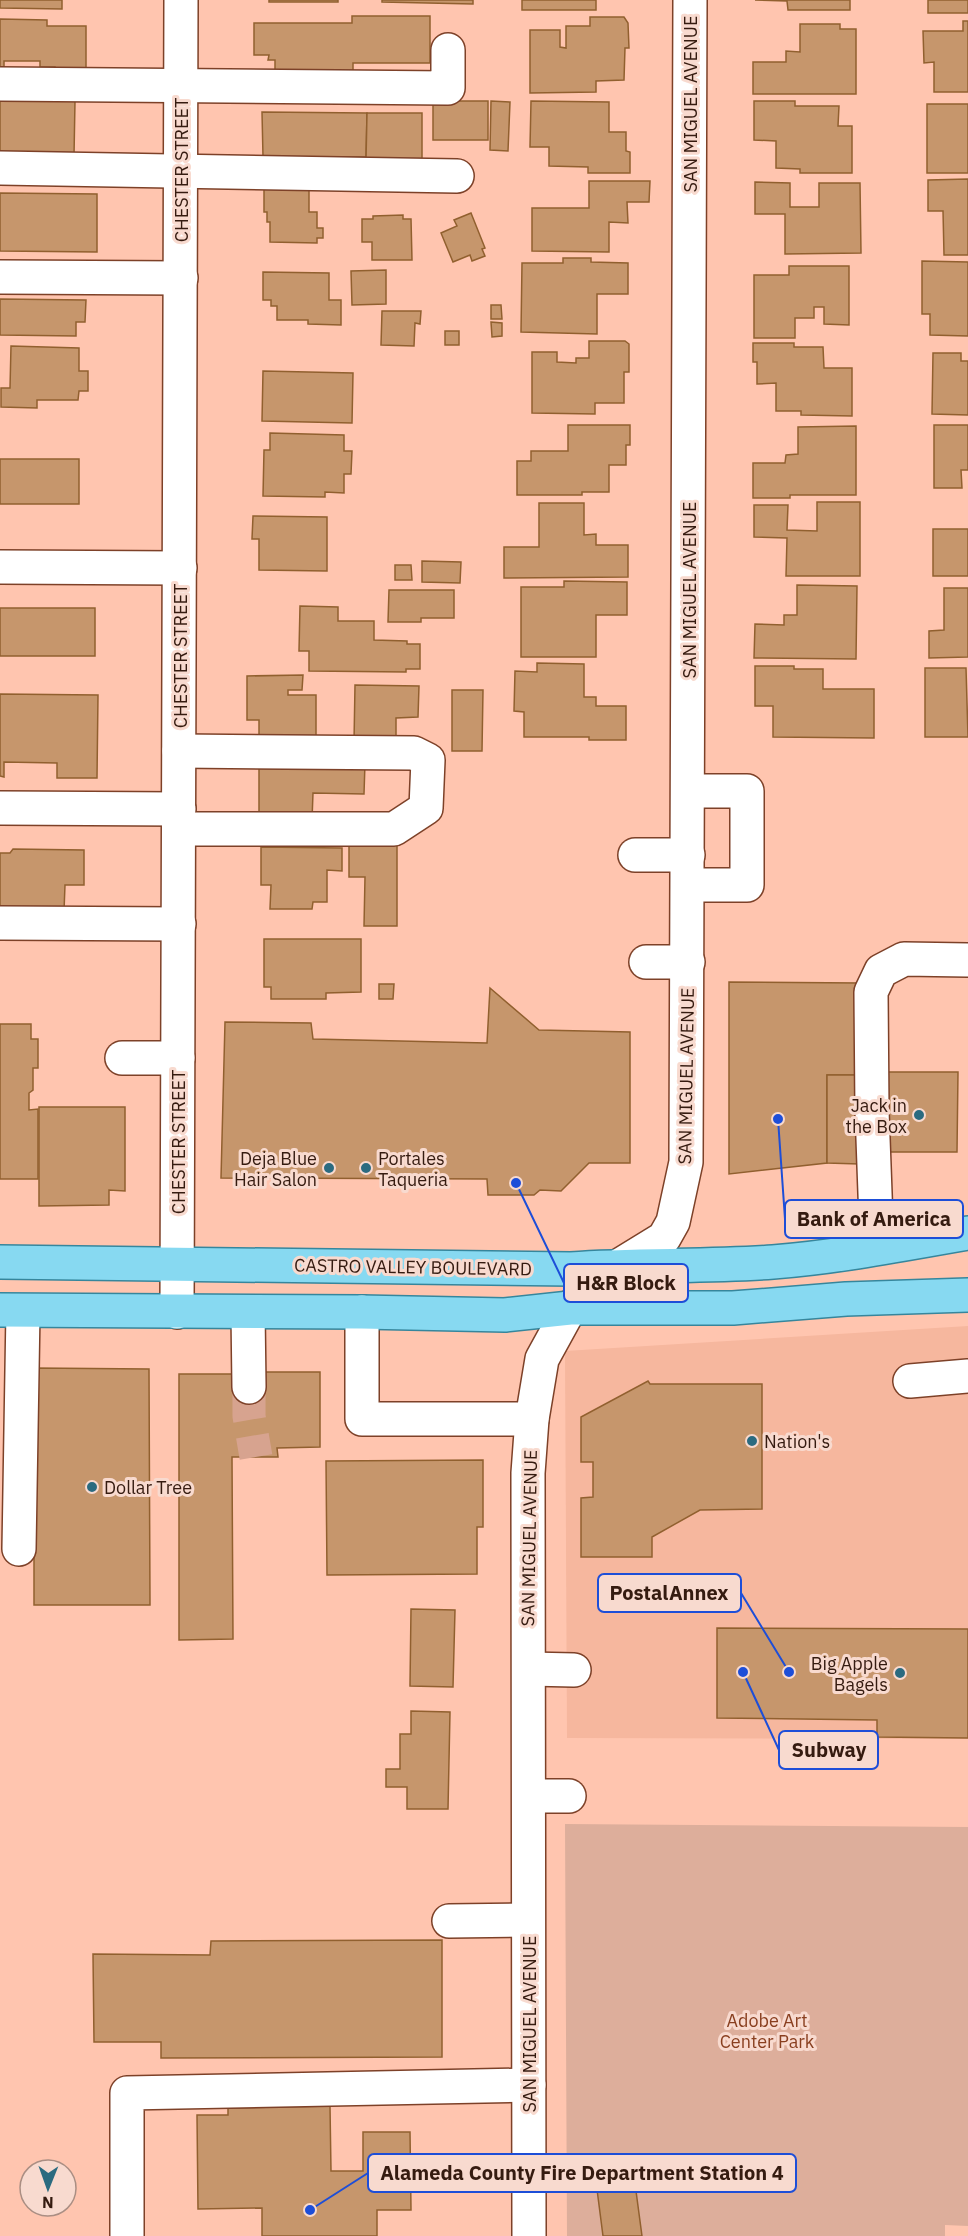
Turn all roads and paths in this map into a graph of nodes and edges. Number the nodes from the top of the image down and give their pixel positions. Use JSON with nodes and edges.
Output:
{"nodes":[{"id":1,"x":181,"y":0,"type":"edge"},
{"id":2,"x":690,"y":0,"type":"edge"},
{"id":3,"x":448,"y":50,"type":"dead end"},
{"id":4,"x":0,"y":84,"type":"edge"},
{"id":5,"x":181,"y":86,"type":"junction"},
{"id":6,"x":0,"y":168,"type":"edge"},
{"id":7,"x":181,"y":170,"type":"junction"},
{"id":8,"x":457,"y":176,"type":"dead end"},
{"id":9,"x":0,"y":277,"type":"edge"},
{"id":10,"x":181,"y":278,"type":"junction"},
{"id":11,"x":0,"y":567,"type":"edge"},
{"id":12,"x":180,"y":568,"type":"junction"},
{"id":13,"x":179,"y":751,"type":"junction"},
{"id":14,"x":688,"y":791,"type":"junction"},
{"id":15,"x":0,"y":808,"type":"edge"},
{"id":16,"x":179,"y":819,"type":"junction"},
{"id":17,"x":635,"y":855,"type":"dead end"},
{"id":18,"x":688,"y":870,"type":"junction"},
{"id":19,"x":0,"y":923,"type":"edge"},
{"id":20,"x":179,"y":924,"type":"junction"},
{"id":21,"x":968,"y":960,"type":"edge"},
{"id":22,"x":646,"y":962,"type":"dead end"},
{"id":23,"x":688,"y":962,"type":"junction"},
{"id":24,"x":122,"y":1058,"type":"dead end"},
{"id":25,"x":178,"y":1058,"type":"junction"},
{"id":26,"x":968,"y":1233,"type":"edge"},
{"id":27,"x":877,"y":1248,"type":"junction"},
{"id":28,"x":0,"y":1262,"type":"edge"},
{"id":29,"x":178,"y":1264,"type":"junction"},
{"id":30,"x":620,"y":1265,"type":"junction"},
{"id":31,"x":968,"y":1295,"type":"edge"},
{"id":32,"x":570,"y":1308,"type":"junction"},
{"id":33,"x":12,"y":1310,"type":"edge"},
{"id":34,"x":177,"y":1312,"type":"junction"},
{"id":35,"x":248,"y":1312,"type":"junction"},
{"id":36,"x":362,"y":1312,"type":"junction"},
{"id":37,"x":968,"y":1376,"type":"edge"},
{"id":38,"x":910,"y":1381,"type":"dead end"},
{"id":39,"x":249,"y":1387,"type":"tunnel mouth"},
{"id":40,"x":532,"y":1419,"type":"junction"},
{"id":41,"x":19,"y":1549,"type":"dead end"},
{"id":42,"x":528,"y":1669,"type":"junction"},
{"id":43,"x":574,"y":1670,"type":"dead end"},
{"id":44,"x":529,"y":1796,"type":"junction"},
{"id":45,"x":569,"y":1796,"type":"dead end"},
{"id":46,"x":528,"y":1920,"type":"junction"},
{"id":47,"x":449,"y":1921,"type":"dead end"},
{"id":48,"x":529,"y":2085,"type":"junction"},
{"id":49,"x":127,"y":2236,"type":"edge"},
{"id":50,"x":529,"y":2236,"type":"edge"}],
"edges":[{"from":1,"to":5,"type":"street","name":"CHESTER STREET"},
{"from":2,"to":14,"type":"street","name":"SAN MIGUEL AVENUE"},
{"from":3,"to":5,"type":"street"},
{"from":4,"to":5,"type":"street"},
{"from":5,"to":7,"type":"street","name":"CHESTER STREET"},
{"from":6,"to":7,"type":"street"},
{"from":7,"to":8,"type":"street"},
{"from":7,"to":10,"type":"street","name":"CHESTER STREET"},
{"from":9,"to":10,"type":"street"},
{"from":10,"to":12,"type":"street","name":"CHESTER STREET"},
{"from":11,"to":12,"type":"street"},
{"from":12,"to":13,"type":"street","name":"CHESTER STREET"},
{"from":13,"to":16,"type":"street","name":"CHESTER STREET"},
{"from":13,"to":16,"type":"street"},
{"from":14,"to":18,"type":"street","name":"SAN MIGUEL AVENUE"},
{"from":14,"to":18,"type":"street"},
{"from":15,"to":16,"type":"street"},
{"from":16,"to":20,"type":"street","name":"CHESTER STREET"},
{"from":17,"to":18,"type":"street"},
{"from":18,"to":23,"type":"street","name":"SAN MIGUEL AVENUE"},
{"from":19,"to":20,"type":"street"},
{"from":20,"to":25,"type":"street","name":"CHESTER STREET"},
{"from":21,"to":27,"type":"street"},
{"from":22,"to":23,"type":"street"},
{"from":23,"to":30,"type":"street","name":"SAN MIGUEL AVENUE"},
{"from":24,"to":25,"type":"street"},
{"from":25,"to":29,"type":"street","name":"CHESTER STREET"},
{"from":26,"to":27,"type":"main road","name":"CASTRO VALLEY BOULEVARD"},
{"from":27,"to":30,"type":"main road","name":"CASTRO VALLEY BOULEVARD"},
{"from":28,"to":29,"type":"main road","name":"CASTRO VALLEY BOULEVARD"},
{"from":29,"to":30,"type":"main road","name":"CASTRO VALLEY BOULEVARD"},
{"from":29,"to":34,"type":"street","name":"CHESTER STREET"},
{"from":30,"to":32,"type":"street","name":"SAN MIGUEL AVENUE"},
{"from":31,"to":32,"type":"main road"},
{"from":32,"to":36,"type":"main road"},
{"from":32,"to":40,"type":"street","name":"SAN MIGUEL AVENUE"},
{"from":33,"to":34,"type":"main road"},
{"from":33,"to":41,"type":"street"},
{"from":34,"to":35,"type":"main road"},
{"from":35,"to":36,"type":"main road"},
{"from":35,"to":39,"type":"street"},
{"from":36,"to":40,"type":"street"},
{"from":37,"to":38,"type":"street"},
{"from":40,"to":42,"type":"street","name":"SAN MIGUEL AVENUE"},
{"from":42,"to":43,"type":"street"},
{"from":42,"to":44,"type":"street","name":"SAN MIGUEL AVENUE"},
{"from":44,"to":45,"type":"street"},
{"from":44,"to":46,"type":"street","name":"SAN MIGUEL AVENUE"},
{"from":46,"to":47,"type":"street"},
{"from":46,"to":48,"type":"street","name":"SAN MIGUEL AVENUE"},
{"from":48,"to":49,"type":"street"},
{"from":48,"to":50,"type":"street","name":"SAN MIGUEL AVENUE"}]}
